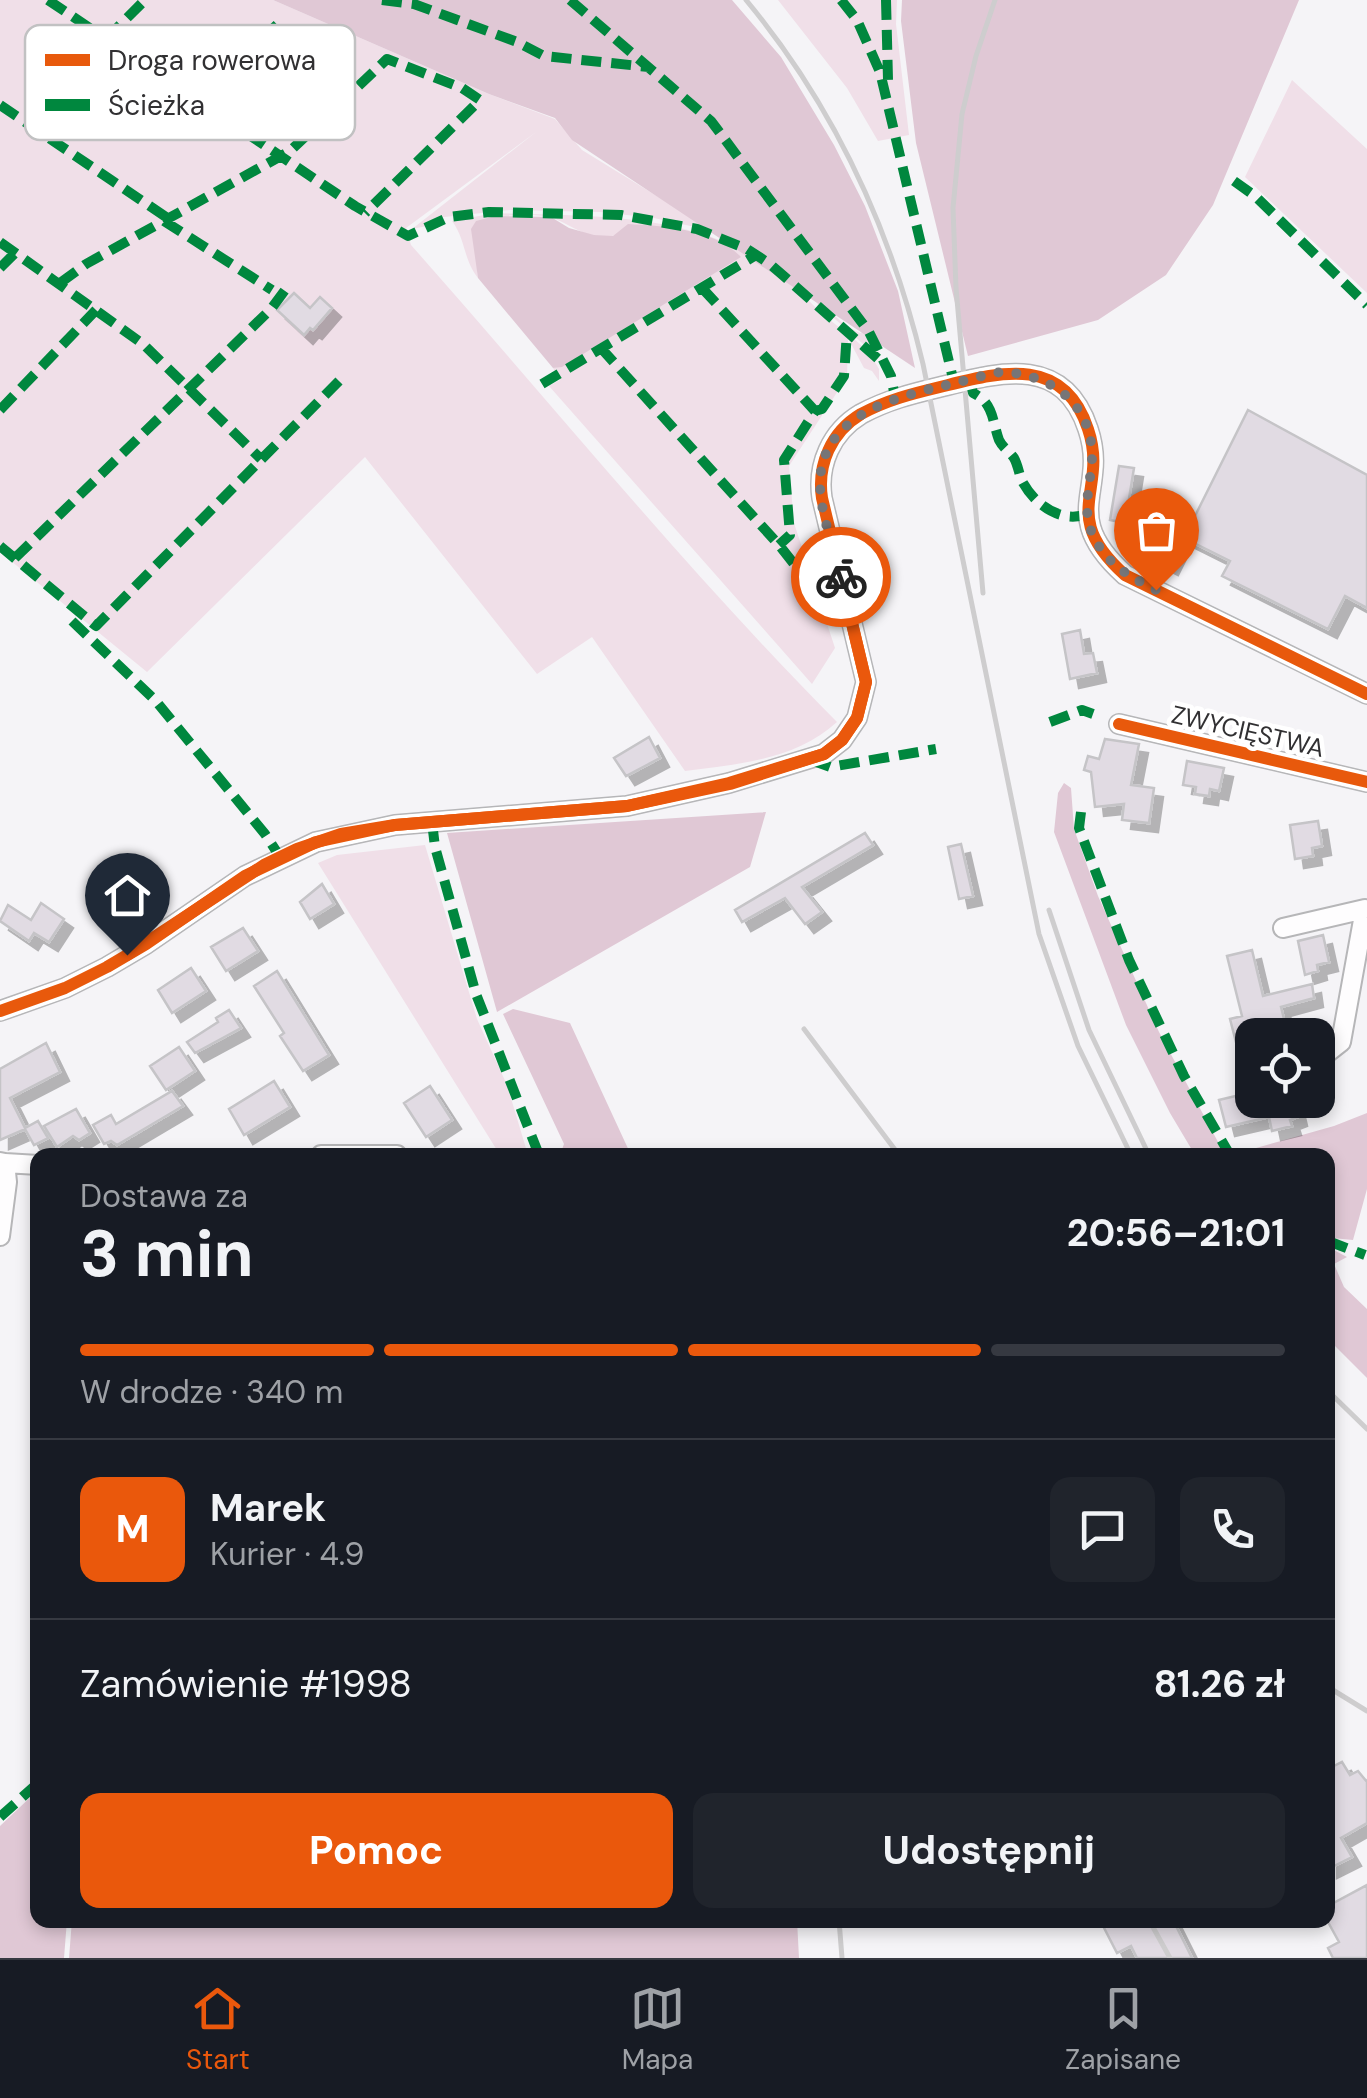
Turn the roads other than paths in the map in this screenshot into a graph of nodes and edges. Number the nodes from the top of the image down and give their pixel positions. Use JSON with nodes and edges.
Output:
{"nodes":[{"id":1,"x":1367,"y":694,"type":"edge"},
{"id":2,"x":1119,"y":724,"type":"dead end"},
{"id":3,"x":1367,"y":782,"type":"edge"},
{"id":4,"x":1366,"y":909,"type":"edge"},
{"id":5,"x":1283,"y":928,"type":"dead end"},
{"id":6,"x":0,"y":1012,"type":"edge"},
{"id":7,"x":1335,"y":1047,"type":"edge"},
{"id":8,"x":3,"y":1162,"type":"edge"},
{"id":9,"x":30,"y":1164,"type":"edge"},
{"id":10,"x":0,"y":1236,"type":"edge"}],
"edges":[{"from":1,"to":6,"type":"street"},
{"from":2,"to":3,"type":"street","name":"ZWYCIĘSTWA"},
{"from":4,"to":5,"type":"street"},
{"from":4,"to":7,"type":"street"},
{"from":8,"to":9,"type":"street"},
{"from":8,"to":10,"type":"street"}]}
